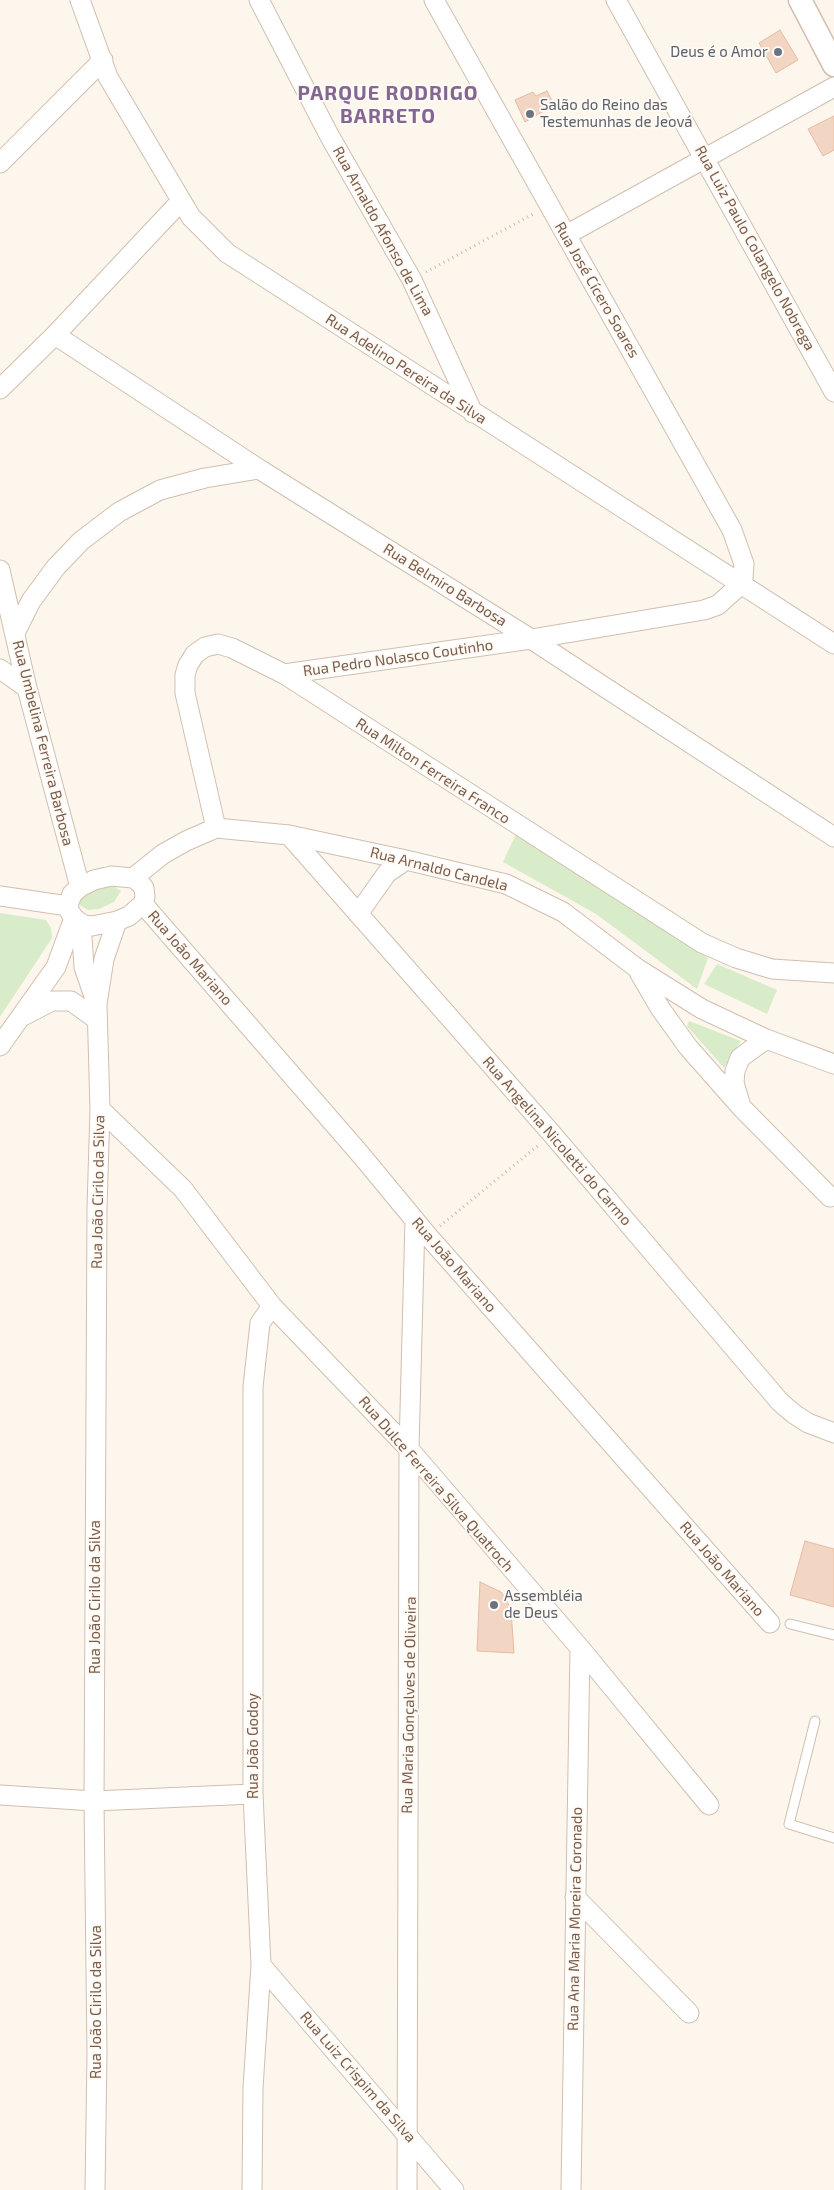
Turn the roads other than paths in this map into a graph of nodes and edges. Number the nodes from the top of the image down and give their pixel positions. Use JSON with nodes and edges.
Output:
{"nodes":[{"id":1,"x":80,"y":0,"type":"edge"},
{"id":2,"x":259,"y":0,"type":"edge"},
{"id":3,"x":434,"y":0,"type":"edge"},
{"id":4,"x":616,"y":0,"type":"edge"},
{"id":5,"x":800,"y":0,"type":"edge"},
{"id":6,"x":102,"y":60,"type":"junction"},
{"id":7,"x":834,"y":65,"type":"edge"},
{"id":8,"x":834,"y":87,"type":"edge"},
{"id":9,"x":705,"y":158,"type":"junction"},
{"id":10,"x":0,"y":163,"type":"edge"},
{"id":11,"x":181,"y":201,"type":"junction"},
{"id":12,"x":566,"y":236,"type":"junction"},
{"id":13,"x":55,"y":335,"type":"junction"},
{"id":14,"x":0,"y":389,"type":"edge"},
{"id":15,"x":834,"y":392,"type":"edge"},
{"id":16,"x":473,"y":413,"type":"junction"},
{"id":17,"x":259,"y":469,"type":"junction"},
{"id":18,"x":0,"y":570,"type":"edge"},
{"id":19,"x":740,"y":585,"type":"junction"},
{"id":20,"x":15,"y":633,"type":"junction"},
{"id":21,"x":531,"y":639,"type":"junction"},
{"id":22,"x":834,"y":644,"type":"edge"},
{"id":23,"x":0,"y":670,"type":"edge"},
{"id":24,"x":284,"y":674,"type":"junction"},
{"id":25,"x":27,"y":688,"type":"junction"},
{"id":26,"x":216,"y":828,"type":"junction"},
{"id":27,"x":289,"y":835,"type":"junction"},
{"id":28,"x":834,"y":837,"type":"edge"},
{"id":29,"x":406,"y":860,"type":"junction"},
{"id":30,"x":133,"y":878,"type":"junction"},
{"id":31,"x":80,"y":887,"type":"junction"},
{"id":32,"x":0,"y":896,"type":"edge"},
{"id":33,"x":143,"y":904,"type":"junction"},
{"id":34,"x":358,"y":914,"type":"junction"},
{"id":35,"x":74,"y":916,"type":"junction"},
{"id":36,"x":118,"y":921,"type":"junction"},
{"id":37,"x":638,"y":969,"type":"junction"},
{"id":38,"x":834,"y":973,"type":"edge"},
{"id":39,"x":96,"y":1012,"type":"junction"},
{"id":40,"x":22,"y":1016,"type":"junction"},
{"id":41,"x":766,"y":1039,"type":"junction"},
{"id":42,"x":0,"y":1046,"type":"edge"},
{"id":43,"x":834,"y":1064,"type":"edge"},
{"id":44,"x":741,"y":1107,"type":"junction"},
{"id":45,"x":100,"y":1109,"type":"junction"},
{"id":46,"x":830,"y":1197,"type":"dead end"},
{"id":47,"x":415,"y":1220,"type":"junction"},
{"id":48,"x":272,"y":1306,"type":"junction"},
{"id":49,"x":834,"y":1434,"type":"edge"},
{"id":50,"x":409,"y":1449,"type":"junction"},
{"id":51,"x":770,"y":1623,"type":"dead end"},
{"id":52,"x":790,"y":1624,"type":"dead end"},
{"id":53,"x":834,"y":1635,"type":"edge"},
{"id":54,"x":580,"y":1648,"type":"junction"},
{"id":55,"x":815,"y":1721,"type":"dead end"},
{"id":56,"x":253,"y":1794,"type":"junction"},
{"id":57,"x":0,"y":1795,"type":"edge"},
{"id":58,"x":94,"y":1801,"type":"junction"},
{"id":59,"x":709,"y":1805,"type":"dead end"},
{"id":60,"x":834,"y":1838,"type":"edge"},
{"id":61,"x":575,"y":1897,"type":"junction"},
{"id":62,"x":261,"y":1965,"type":"junction"},
{"id":63,"x":689,"y":2013,"type":"dead end"},
{"id":64,"x":407,"y":2135,"type":"junction"},
{"id":65,"x":95,"y":2190,"type":"edge"},
{"id":66,"x":252,"y":2190,"type":"edge"},
{"id":67,"x":407,"y":2190,"type":"edge"},
{"id":68,"x":454,"y":2190,"type":"edge"},
{"id":69,"x":571,"y":2190,"type":"edge"}],
"edges":[{"from":1,"to":6,"type":"street","name":"Rua Adelino Pereira da Silva"},
{"from":2,"to":16,"type":"street","name":"Rua Arnaldo Afonso de Lima"},
{"from":3,"to":12,"type":"street","name":"Rua José Cícero Soares"},
{"from":4,"to":9,"type":"street","name":"Rua Luiz Paulo Colangelo Nobrega"},
{"from":5,"to":7,"type":"street"},
{"from":6,"to":10,"type":"street"},
{"from":6,"to":11,"type":"street","name":"Rua Adelino Pereira da Silva"},
{"from":8,"to":9,"type":"street"},
{"from":9,"to":12,"type":"street"},
{"from":9,"to":15,"type":"street","name":"Rua Luiz Paulo Colangelo Nobrega"},
{"from":11,"to":13,"type":"street"},
{"from":11,"to":16,"type":"street","name":"Rua Adelino Pereira da Silva"},
{"from":12,"to":19,"type":"street","name":"Rua José Cícero Soares"},
{"from":13,"to":14,"type":"street"},
{"from":13,"to":17,"type":"street","name":"Rua Belmiro Barbosa"},
{"from":16,"to":19,"type":"street","name":"Rua Adelino Pereira da Silva"},
{"from":17,"to":20,"type":"street"},
{"from":17,"to":21,"type":"street","name":"Rua Belmiro Barbosa"},
{"from":18,"to":20,"type":"street","name":"Rua Umbelina Ferreira Barbosa"},
{"from":19,"to":21,"type":"street","name":"Rua Pedro Nolasco Coutinho"},
{"from":19,"to":22,"type":"street","name":"Rua Adelino Pereira da Silva"},
{"from":20,"to":25,"type":"street","name":"Rua Umbelina Ferreira Barbosa"},
{"from":21,"to":24,"type":"street","name":"Rua Pedro Nolasco Coutinho"},
{"from":21,"to":28,"type":"street","name":"Rua Belmiro Barbosa"},
{"from":23,"to":25,"type":"street"},
{"from":24,"to":26,"type":"street","name":"Rua Milton Ferreira Franco"},
{"from":24,"to":38,"type":"street","name":"Rua Milton Ferreira Franco"},
{"from":25,"to":31,"type":"street","name":"Rua Umbelina Ferreira Barbosa"},
{"from":26,"to":27,"type":"street","name":"Rua Arnaldo Candela"},
{"from":26,"to":30,"type":"street","name":"Rua Arnaldo Candela"},
{"from":27,"to":29,"type":"street","name":"Rua Arnaldo Candela"},
{"from":27,"to":34,"type":"street","name":"Rua Angelina Nicoletti do Carmo"},
{"from":29,"to":34,"type":"street"},
{"from":29,"to":37,"type":"street","name":"Rua Arnaldo Candela"},
{"from":30,"to":31,"type":"street"},
{"from":30,"to":33,"type":"street"},
{"from":31,"to":35,"type":"street"},
{"from":32,"to":35,"type":"street"},
{"from":33,"to":36,"type":"street"},
{"from":33,"to":47,"type":"street","name":"Rua João Mariano"},
{"from":34,"to":49,"type":"street","name":"Rua Angelina Nicoletti do Carmo"},
{"from":35,"to":36,"type":"street"},
{"from":35,"to":39,"type":"street","name":"Rua João Cirilo da Silva"},
{"from":35,"to":40,"type":"street"},
{"from":36,"to":39,"type":"street","name":"Rua João Cirilo da Silva"},
{"from":37,"to":41,"type":"street","name":"Rua Arnaldo Candela"},
{"from":37,"to":44,"type":"street"},
{"from":39,"to":40,"type":"street"},
{"from":39,"to":45,"type":"street","name":"Rua João Cirilo da Silva"},
{"from":40,"to":42,"type":"street"},
{"from":41,"to":43,"type":"street","name":"Rua Arnaldo Candela"},
{"from":41,"to":44,"type":"street"},
{"from":44,"to":46,"type":"street"},
{"from":45,"to":48,"type":"street","name":"Rua Dulce Ferreira Silva Quatroch"},
{"from":45,"to":58,"type":"street","name":"Rua João Cirilo da Silva"},
{"from":47,"to":50,"type":"street","name":"Rua Maria Gonçalves de Oliveira"},
{"from":47,"to":51,"type":"street","name":"Rua João Mariano"},
{"from":48,"to":50,"type":"street","name":"Rua Dulce Ferreira Silva Quatroch"},
{"from":48,"to":56,"type":"street","name":"Rua João Godoy"},
{"from":50,"to":54,"type":"street","name":"Rua Dulce Ferreira Silva Quatroch"},
{"from":50,"to":64,"type":"street","name":"Rua Maria Gonçalves de Oliveira"},
{"from":52,"to":53,"type":"lane"},
{"from":54,"to":59,"type":"street","name":"Rua Dulce Ferreira Silva Quatroch"},
{"from":54,"to":61,"type":"street","name":"Rua Ana Maria Moreira Coronado"},
{"from":55,"to":60,"type":"lane"},
{"from":56,"to":58,"type":"street"},
{"from":56,"to":62,"type":"street","name":"Rua João Godoy"},
{"from":57,"to":58,"type":"street"},
{"from":58,"to":65,"type":"street","name":"Rua João Cirilo da Silva"},
{"from":61,"to":63,"type":"street"},
{"from":61,"to":69,"type":"street","name":"Rua Ana Maria Moreira Coronado"},
{"from":62,"to":64,"type":"street","name":"Rua Luiz Crispim da Silva"},
{"from":62,"to":66,"type":"street","name":"Rua João Godoy"},
{"from":64,"to":67,"type":"street","name":"Rua Maria Gonçalves de Oliveira"},
{"from":64,"to":68,"type":"street","name":"Rua Luiz Crispim da Silva"}]}
